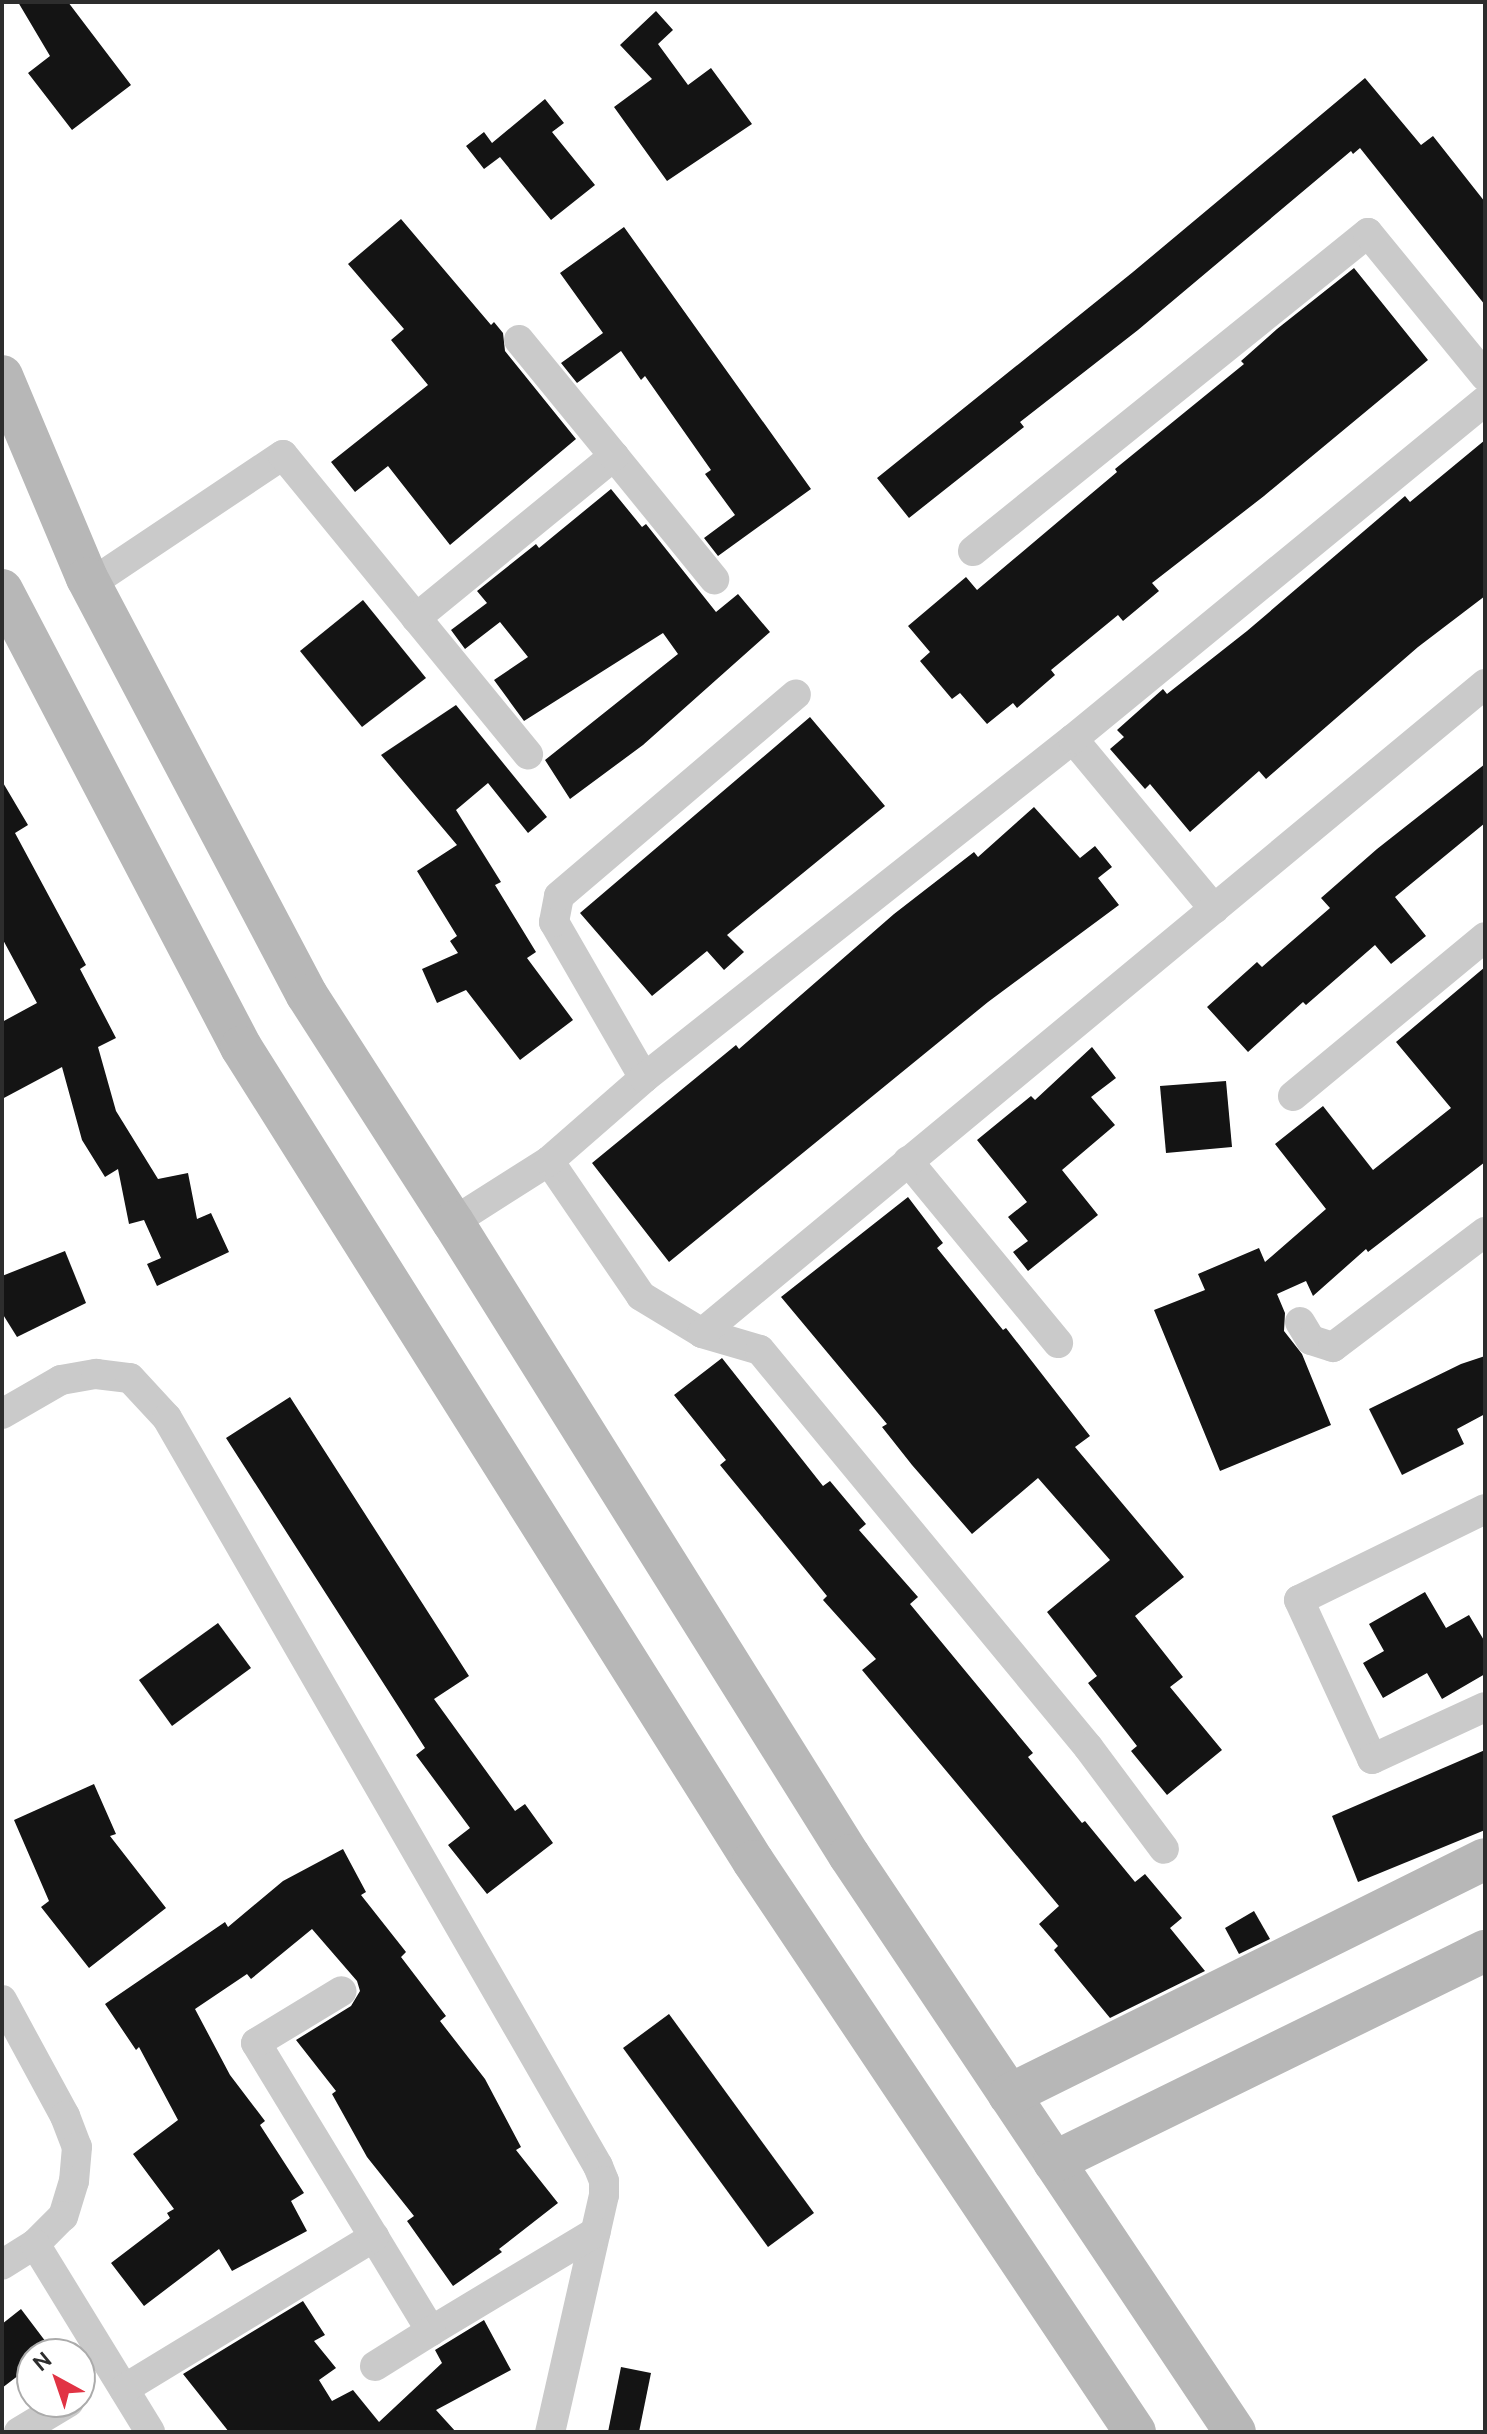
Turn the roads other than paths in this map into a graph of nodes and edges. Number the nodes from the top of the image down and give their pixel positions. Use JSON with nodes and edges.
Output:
{"nodes":[{"id":1,"x":519,"y":340,"type":"dead end"},
{"id":2,"x":2,"y":376,"type":"edge"},
{"id":3,"x":1485,"y":376,"type":"edge"},
{"id":4,"x":1485,"y":401,"type":"edge"},
{"id":5,"x":614,"y":456,"type":"junction"},
{"id":6,"x":973,"y":551,"type":"dead end"},
{"id":7,"x":714,"y":579,"type":"dead end"},
{"id":8,"x":90,"y":584,"type":"junction"},
{"id":9,"x":2,"y":590,"type":"edge"},
{"id":10,"x":416,"y":618,"type":"junction"},
{"id":11,"x":1485,"y":684,"type":"edge"},
{"id":12,"x":796,"y":694,"type":"dead end"},
{"id":13,"x":1073,"y":739,"type":"junction"},
{"id":14,"x":528,"y":754,"type":"dead end"},
{"id":15,"x":1214,"y":909,"type":"junction"},
{"id":16,"x":1485,"y":937,"type":"edge"},
{"id":17,"x":644,"y":1078,"type":"junction"},
{"id":18,"x":1293,"y":1096,"type":"dead end"},
{"id":19,"x":549,"y":1161,"type":"junction"},
{"id":20,"x":908,"y":1161,"type":"junction"},
{"id":21,"x":453,"y":1222,"type":"junction"},
{"id":22,"x":1485,"y":1232,"type":"edge"},
{"id":23,"x":1300,"y":1322,"type":"dead end"},
{"id":24,"x":702,"y":1333,"type":"junction"},
{"id":25,"x":1058,"y":1343,"type":"dead end"},
{"id":26,"x":2,"y":1414,"type":"edge"},
{"id":27,"x":1485,"y":1509,"type":"edge"},
{"id":28,"x":1485,"y":1707,"type":"edge"},
{"id":29,"x":1164,"y":1849,"type":"dead end"},
{"id":30,"x":1485,"y":1859,"type":"edge"},
{"id":31,"x":1485,"y":1951,"type":"edge"},
{"id":32,"x":342,"y":1991,"type":"dead end"},
{"id":33,"x":2,"y":2000,"type":"edge"},
{"id":34,"x":1009,"y":2095,"type":"junction"},
{"id":35,"x":1054,"y":2162,"type":"junction"},
{"id":36,"x":596,"y":2232,"type":"junction"},
{"id":37,"x":374,"y":2237,"type":"junction"},
{"id":38,"x":35,"y":2244,"type":"junction"},
{"id":39,"x":2,"y":2265,"type":"edge"},
{"id":40,"x":431,"y":2331,"type":"junction"},
{"id":41,"x":375,"y":2366,"type":"dead end"},
{"id":42,"x":124,"y":2389,"type":"junction"},
{"id":43,"x":42,"y":2418,"type":"edge"},
{"id":44,"x":19,"y":2432,"type":"edge"},
{"id":45,"x":150,"y":2432,"type":"edge"},
{"id":46,"x":550,"y":2432,"type":"edge"},
{"id":47,"x":1135,"y":2432,"type":"edge"},
{"id":48,"x":1235,"y":2432,"type":"edge"}],
"edges":[{"from":1,"to":5,"type":"street"},
{"from":2,"to":8,"type":"street"},
{"from":3,"to":6,"type":"street"},
{"from":4,"to":13,"type":"street"},
{"from":5,"to":7,"type":"street"},
{"from":5,"to":10,"type":"street"},
{"from":8,"to":10,"type":"street"},
{"from":8,"to":21,"type":"street"},
{"from":9,"to":47,"type":"street"},
{"from":10,"to":14,"type":"street"},
{"from":11,"to":15,"type":"street"},
{"from":12,"to":17,"type":"street"},
{"from":13,"to":15,"type":"street"},
{"from":13,"to":17,"type":"street"},
{"from":15,"to":20,"type":"street"},
{"from":16,"to":18,"type":"street"},
{"from":17,"to":19,"type":"street"},
{"from":19,"to":21,"type":"street"},
{"from":19,"to":24,"type":"street"},
{"from":20,"to":24,"type":"street"},
{"from":20,"to":25,"type":"street"},
{"from":21,"to":34,"type":"street"},
{"from":22,"to":23,"type":"street"},
{"from":24,"to":29,"type":"street"},
{"from":26,"to":36,"type":"street"},
{"from":27,"to":28,"type":"street"},
{"from":30,"to":34,"type":"street"},
{"from":31,"to":35,"type":"street"},
{"from":32,"to":37,"type":"street"},
{"from":33,"to":38,"type":"street"},
{"from":34,"to":35,"type":"street"},
{"from":35,"to":48,"type":"street"},
{"from":36,"to":40,"type":"street"},
{"from":36,"to":46,"type":"street"},
{"from":37,"to":40,"type":"street"},
{"from":37,"to":42,"type":"street"},
{"from":38,"to":39,"type":"street"},
{"from":38,"to":42,"type":"street"},
{"from":40,"to":41,"type":"street"},
{"from":42,"to":45,"type":"street"},
{"from":43,"to":44,"type":"street"}]}
